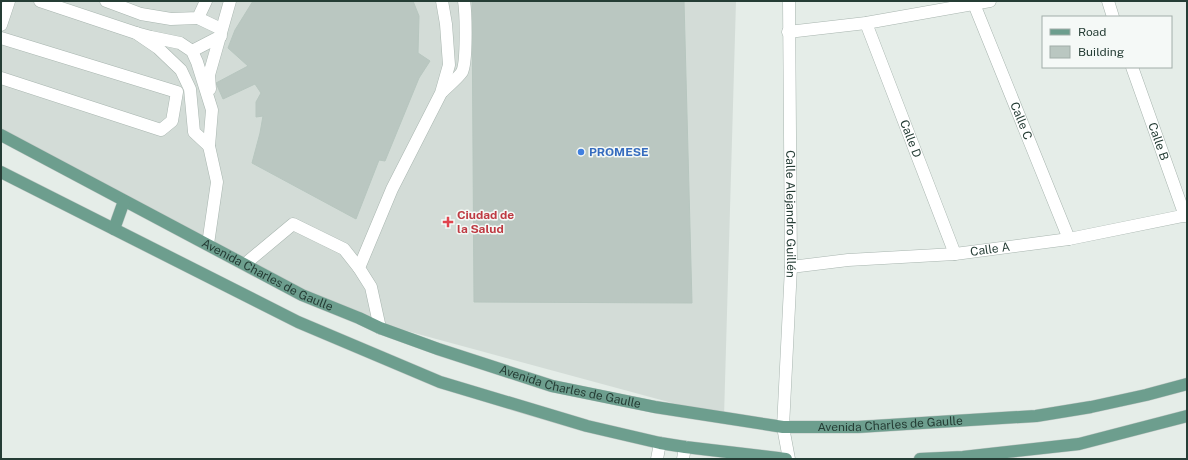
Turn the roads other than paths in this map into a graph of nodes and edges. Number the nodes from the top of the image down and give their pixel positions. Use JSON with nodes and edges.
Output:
{"nodes":[{"id":1,"x":9,"y":1,"type":"edge"},
{"id":2,"x":40,"y":1,"type":"edge"},
{"id":3,"x":106,"y":1,"type":"edge"},
{"id":4,"x":206,"y":1,"type":"edge"},
{"id":5,"x":230,"y":1,"type":"edge"},
{"id":6,"x":442,"y":1,"type":"edge"},
{"id":7,"x":464,"y":1,"type":"edge"},
{"id":8,"x":788,"y":1,"type":"edge"},
{"id":9,"x":990,"y":1,"type":"edge"},
{"id":10,"x":1108,"y":1,"type":"edge"},
{"id":11,"x":974,"y":4,"type":"junction"},
{"id":12,"x":1113,"y":16,"type":"edge"},
{"id":13,"x":198,"y":18,"type":"junction"},
{"id":14,"x":866,"y":23,"type":"junction"},
{"id":15,"x":1,"y":25,"type":"edge"},
{"id":16,"x":788,"y":32,"type":"junction"},
{"id":17,"x":136,"y":33,"type":"junction"},
{"id":18,"x":221,"y":33,"type":"junction"},
{"id":19,"x":1,"y":38,"type":"edge"},
{"id":20,"x":192,"y":51,"type":"junction"},
{"id":21,"x":1132,"y":68,"type":"edge"},
{"id":22,"x":1,"y":78,"type":"edge"},
{"id":23,"x":441,"y":93,"type":"junction"},
{"id":24,"x":212,"y":110,"type":"junction"},
{"id":25,"x":1,"y":136,"type":"edge"},
{"id":26,"x":209,"y":146,"type":"junction"},
{"id":27,"x":1,"y":172,"type":"edge"},
{"id":28,"x":124,"y":201,"type":"junction"},
{"id":29,"x":1186,"y":215,"type":"edge"},
{"id":30,"x":114,"y":229,"type":"junction"},
{"id":31,"x":1068,"y":238,"type":"junction"},
{"id":32,"x":208,"y":244,"type":"junction"},
{"id":33,"x":955,"y":254,"type":"junction"},
{"id":34,"x":245,"y":264,"type":"junction"},
{"id":35,"x":791,"y":267,"type":"junction"},
{"id":36,"x":359,"y":268,"type":"junction"},
{"id":37,"x":380,"y":328,"type":"junction"},
{"id":38,"x":1187,"y":384,"type":"edge"},
{"id":39,"x":1187,"y":416,"type":"edge"},
{"id":40,"x":783,"y":427,"type":"junction"},
{"id":41,"x":660,"y":443,"type":"junction"},
{"id":42,"x":684,"y":453,"type":"edge"},
{"id":43,"x":657,"y":459,"type":"edge"},
{"id":44,"x":786,"y":459,"type":"edge"},
{"id":45,"x":789,"y":459,"type":"edge"},
{"id":46,"x":920,"y":459,"type":"edge"}],
"edges":[{"from":1,"to":15,"type":"street"},
{"from":2,"to":17,"type":"street"},
{"from":3,"to":13,"type":"street"},
{"from":4,"to":13,"type":"street"},
{"from":5,"to":18,"type":"street"},
{"from":6,"to":23,"type":"street"},
{"from":7,"to":23,"type":"street"},
{"from":8,"to":16,"type":"street","name":"Calle Alejandro Guillén"},
{"from":9,"to":11,"type":"street"},
{"from":10,"to":12,"type":"street"},
{"from":11,"to":14,"type":"street"},
{"from":11,"to":31,"type":"street","name":"Calle C"},
{"from":13,"to":18,"type":"street"},
{"from":14,"to":16,"type":"street"},
{"from":14,"to":33,"type":"street","name":"Calle D"},
{"from":16,"to":35,"type":"street","name":"Calle Alejandro Guillén"},
{"from":17,"to":20,"type":"street"},
{"from":17,"to":26,"type":"street"},
{"from":18,"to":20,"type":"street"},
{"from":18,"to":24,"type":"street"},
{"from":19,"to":22,"type":"street"},
{"from":20,"to":24,"type":"street"},
{"from":21,"to":29,"type":"street","name":"Calle B"},
{"from":23,"to":36,"type":"street"},
{"from":24,"to":26,"type":"street"},
{"from":25,"to":28,"type":"main road","name":"Avenida Charles de Gaulle"},
{"from":26,"to":32,"type":"street"},
{"from":27,"to":30,"type":"main road"},
{"from":28,"to":30,"type":"main road"},
{"from":28,"to":32,"type":"main road","name":"Avenida Charles de Gaulle"},
{"from":29,"to":31,"type":"street","name":"Calle A"},
{"from":30,"to":41,"type":"main road"},
{"from":31,"to":33,"type":"street","name":"Calle A"},
{"from":32,"to":34,"type":"main road","name":"Avenida Charles de Gaulle"},
{"from":33,"to":35,"type":"street","name":"Calle A"},
{"from":34,"to":36,"type":"street"},
{"from":34,"to":37,"type":"main road","name":"Avenida Charles de Gaulle"},
{"from":35,"to":40,"type":"street","name":"Calle Alejandro Guillén"},
{"from":36,"to":37,"type":"street"},
{"from":37,"to":40,"type":"main road","name":"Avenida Charles de Gaulle"},
{"from":38,"to":40,"type":"main road","name":"Avenida Charles de Gaulle"},
{"from":39,"to":46,"type":"main road"},
{"from":40,"to":45,"type":"street","name":"Calle Alejandro Guillén"},
{"from":41,"to":42,"type":"main road"},
{"from":41,"to":43,"type":"street"},
{"from":42,"to":44,"type":"main road"}]}
